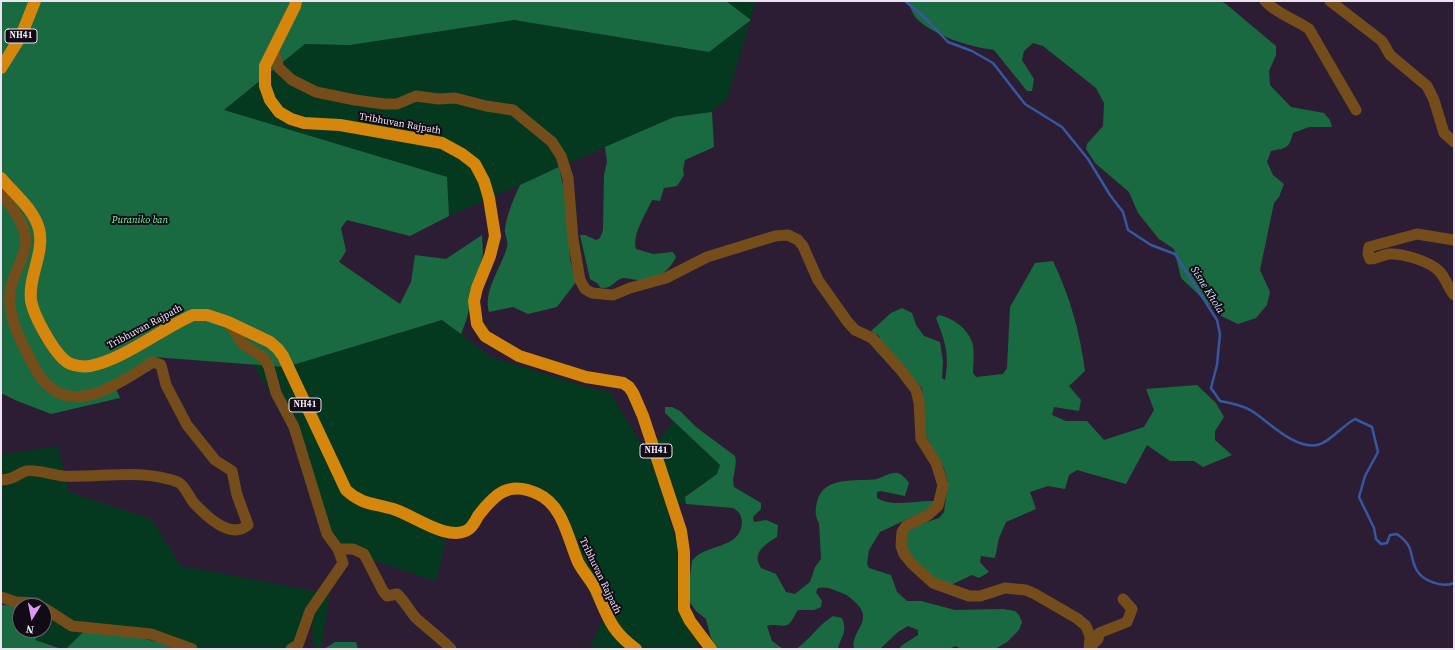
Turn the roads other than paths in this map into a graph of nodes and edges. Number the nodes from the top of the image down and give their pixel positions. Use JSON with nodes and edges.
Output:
{"nodes":[{"id":1,"x":35,"y":1,"type":"edge"},
{"id":2,"x":296,"y":1,"type":"edge"},
{"id":3,"x":1265,"y":1,"type":"edge"},
{"id":4,"x":1330,"y":1,"type":"edge"},
{"id":5,"x":274,"y":50,"type":"junction"},
{"id":6,"x":1,"y":68,"type":"edge"},
{"id":7,"x":1356,"y":110,"type":"dead end"},
{"id":8,"x":1454,"y":142,"type":"edge"},
{"id":9,"x":1,"y":178,"type":"edge"},
{"id":10,"x":1,"y":190,"type":"edge"},
{"id":11,"x":1454,"y":240,"type":"edge"},
{"id":12,"x":1454,"y":296,"type":"edge"},
{"id":13,"x":228,"y":322,"type":"junction"},
{"id":14,"x":1,"y":480,"type":"edge"},
{"id":15,"x":338,"y":549,"type":"junction"},
{"id":16,"x":1,"y":597,"type":"edge"},
{"id":17,"x":1123,"y":599,"type":"dead end"},
{"id":18,"x":12,"y":601,"type":"edge"},
{"id":19,"x":52,"y":613,"type":"edge"},
{"id":20,"x":1089,"y":648,"type":"edge"},
{"id":21,"x":192,"y":649,"type":"edge"},
{"id":22,"x":291,"y":649,"type":"edge"},
{"id":23,"x":451,"y":649,"type":"edge"},
{"id":24,"x":636,"y":649,"type":"edge"},
{"id":25,"x":711,"y":649,"type":"edge"}],
"edges":[{"from":1,"to":6,"type":"highway","number":"NH41"},
{"from":2,"to":5,"type":"highway","name":"Tribhuvan Rajpath","number":"NH41"},
{"from":3,"to":7,"type":"street"},
{"from":4,"to":8,"type":"street"},
{"from":5,"to":20,"type":"street"},
{"from":5,"to":25,"type":"highway","name":"Tribhuvan Rajpath","number":"NH41"},
{"from":9,"to":13,"type":"highway","name":"Tribhuvan Rajpath","number":"NH41"},
{"from":10,"to":14,"type":"street"},
{"from":11,"to":12,"type":"street"},
{"from":13,"to":15,"type":"street"},
{"from":13,"to":24,"type":"highway","name":"Tribhuvan Rajpath","number":"NH41"},
{"from":15,"to":22,"type":"street"},
{"from":15,"to":23,"type":"street"},
{"from":16,"to":18,"type":"street"},
{"from":17,"to":20,"type":"street"},
{"from":19,"to":21,"type":"street"}]}
